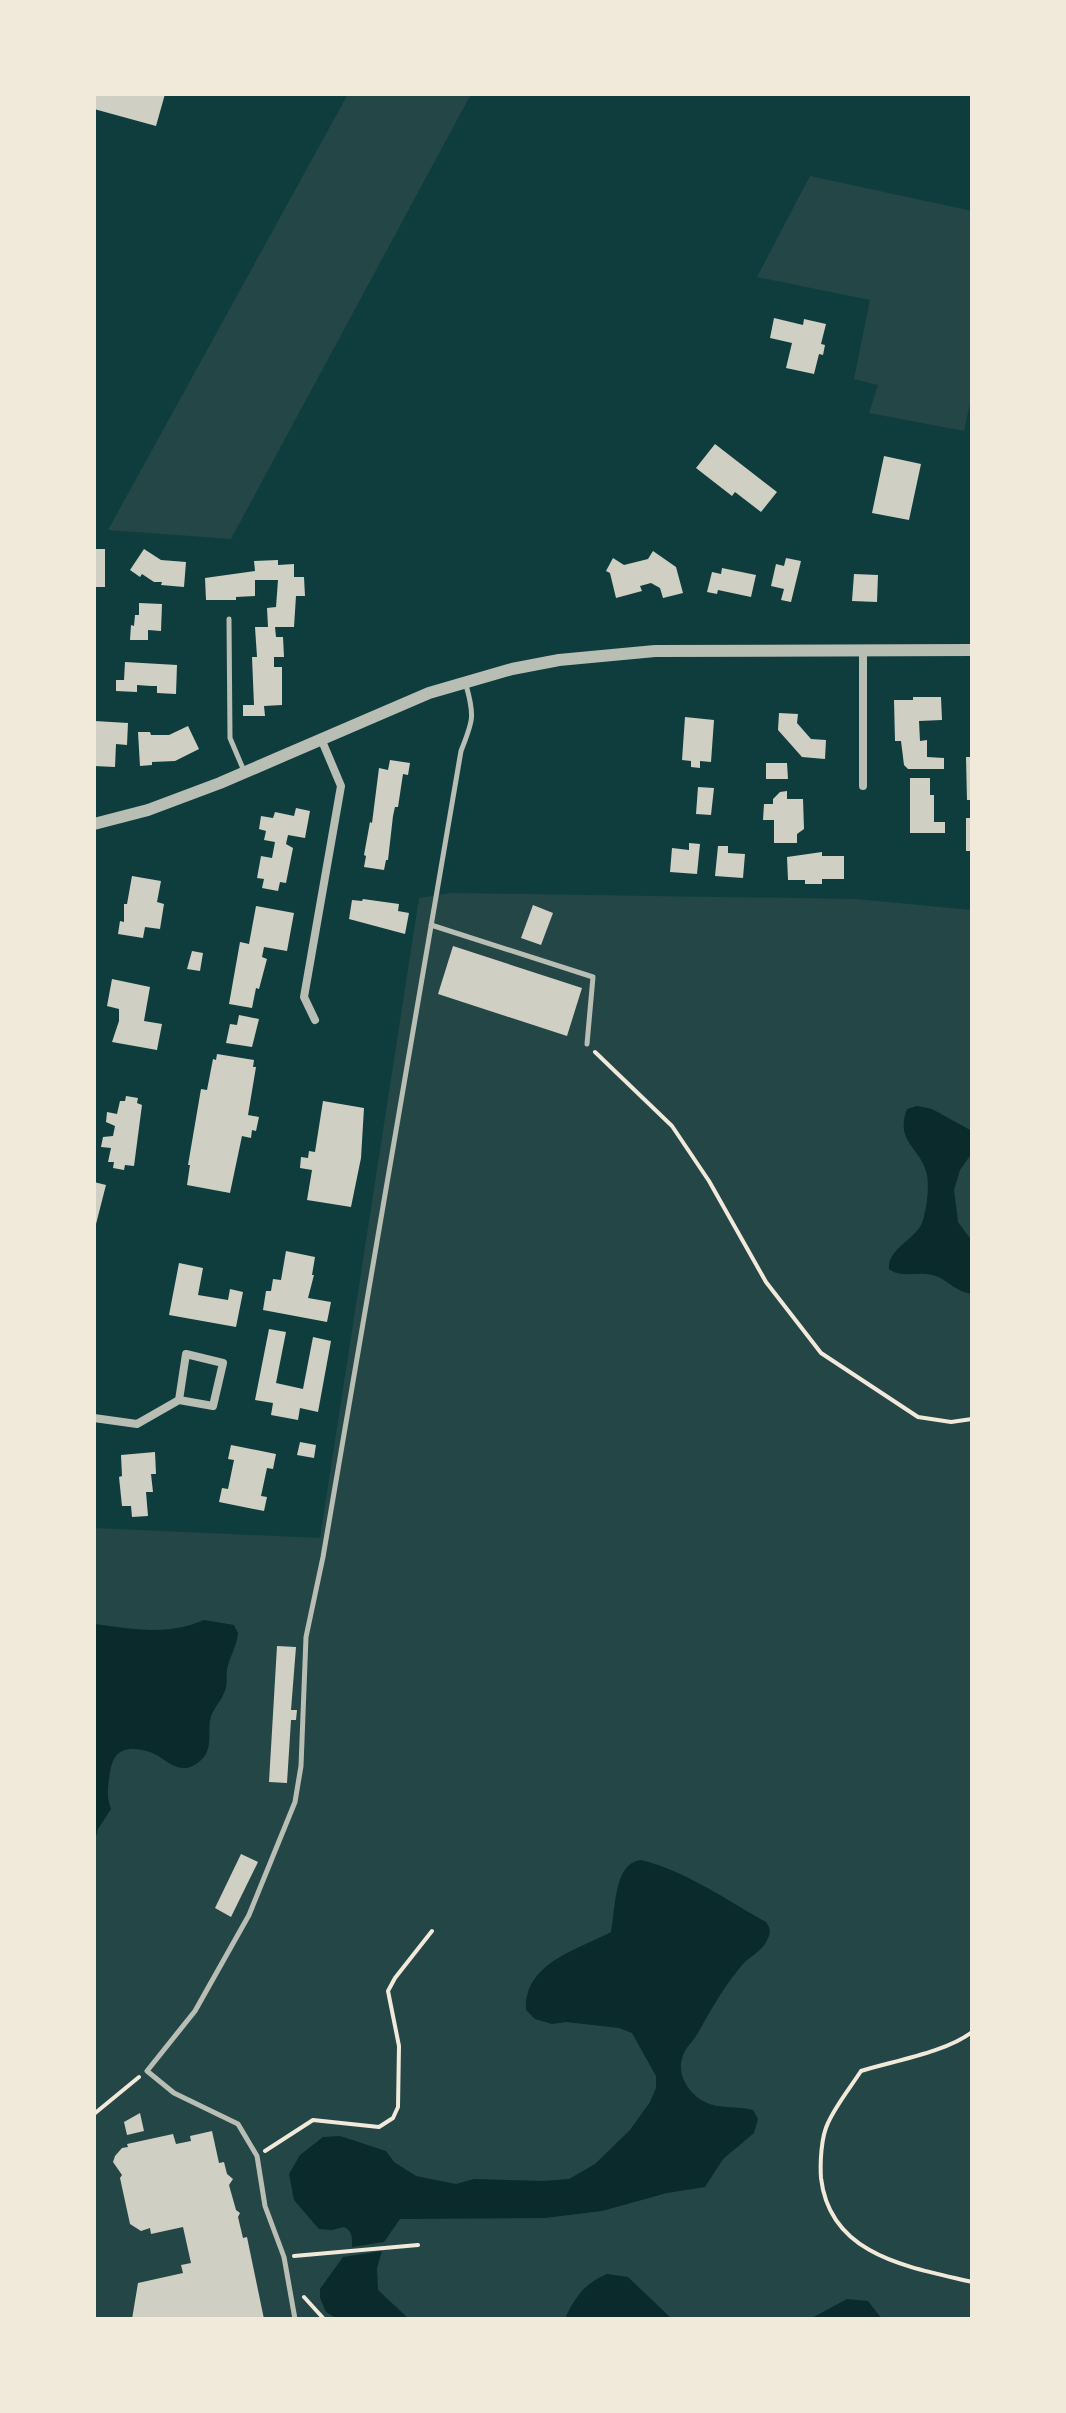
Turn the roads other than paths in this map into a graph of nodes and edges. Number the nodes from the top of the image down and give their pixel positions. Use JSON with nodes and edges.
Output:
{"nodes":[{"id":1,"x":229,"y":619,"type":"dead end"},
{"id":2,"x":863,"y":650,"type":"junction"},
{"id":3,"x":972,"y":650,"type":"edge"},
{"id":4,"x":466,"y":681,"type":"junction"},
{"id":5,"x":322,"y":741,"type":"junction"},
{"id":6,"x":245,"y":772,"type":"junction"},
{"id":7,"x":863,"y":786,"type":"dead end"},
{"id":8,"x":94,"y":824,"type":"edge"},
{"id":9,"x":431,"y":925,"type":"junction"},
{"id":10,"x":315,"y":1020,"type":"dead end"},
{"id":11,"x":587,"y":1044,"type":"road end"},
{"id":12,"x":179,"y":1400,"type":"junction"},
{"id":13,"x":94,"y":1418,"type":"edge"},
{"id":14,"x":295,"y":2319,"type":"edge"}],
"edges":[{"from":1,"to":6,"type":"lane"},
{"from":2,"to":3,"type":"street"},
{"from":2,"to":4,"type":"street"},
{"from":2,"to":7,"type":"street"},
{"from":4,"to":5,"type":"street"},
{"from":4,"to":9,"type":"lane"},
{"from":5,"to":6,"type":"street"},
{"from":5,"to":10,"type":"street"},
{"from":6,"to":8,"type":"street"},
{"from":9,"to":11,"type":"lane"},
{"from":9,"to":14,"type":"lane"},
{"from":12,"to":12,"type":"street"},
{"from":12,"to":13,"type":"street"}]}
